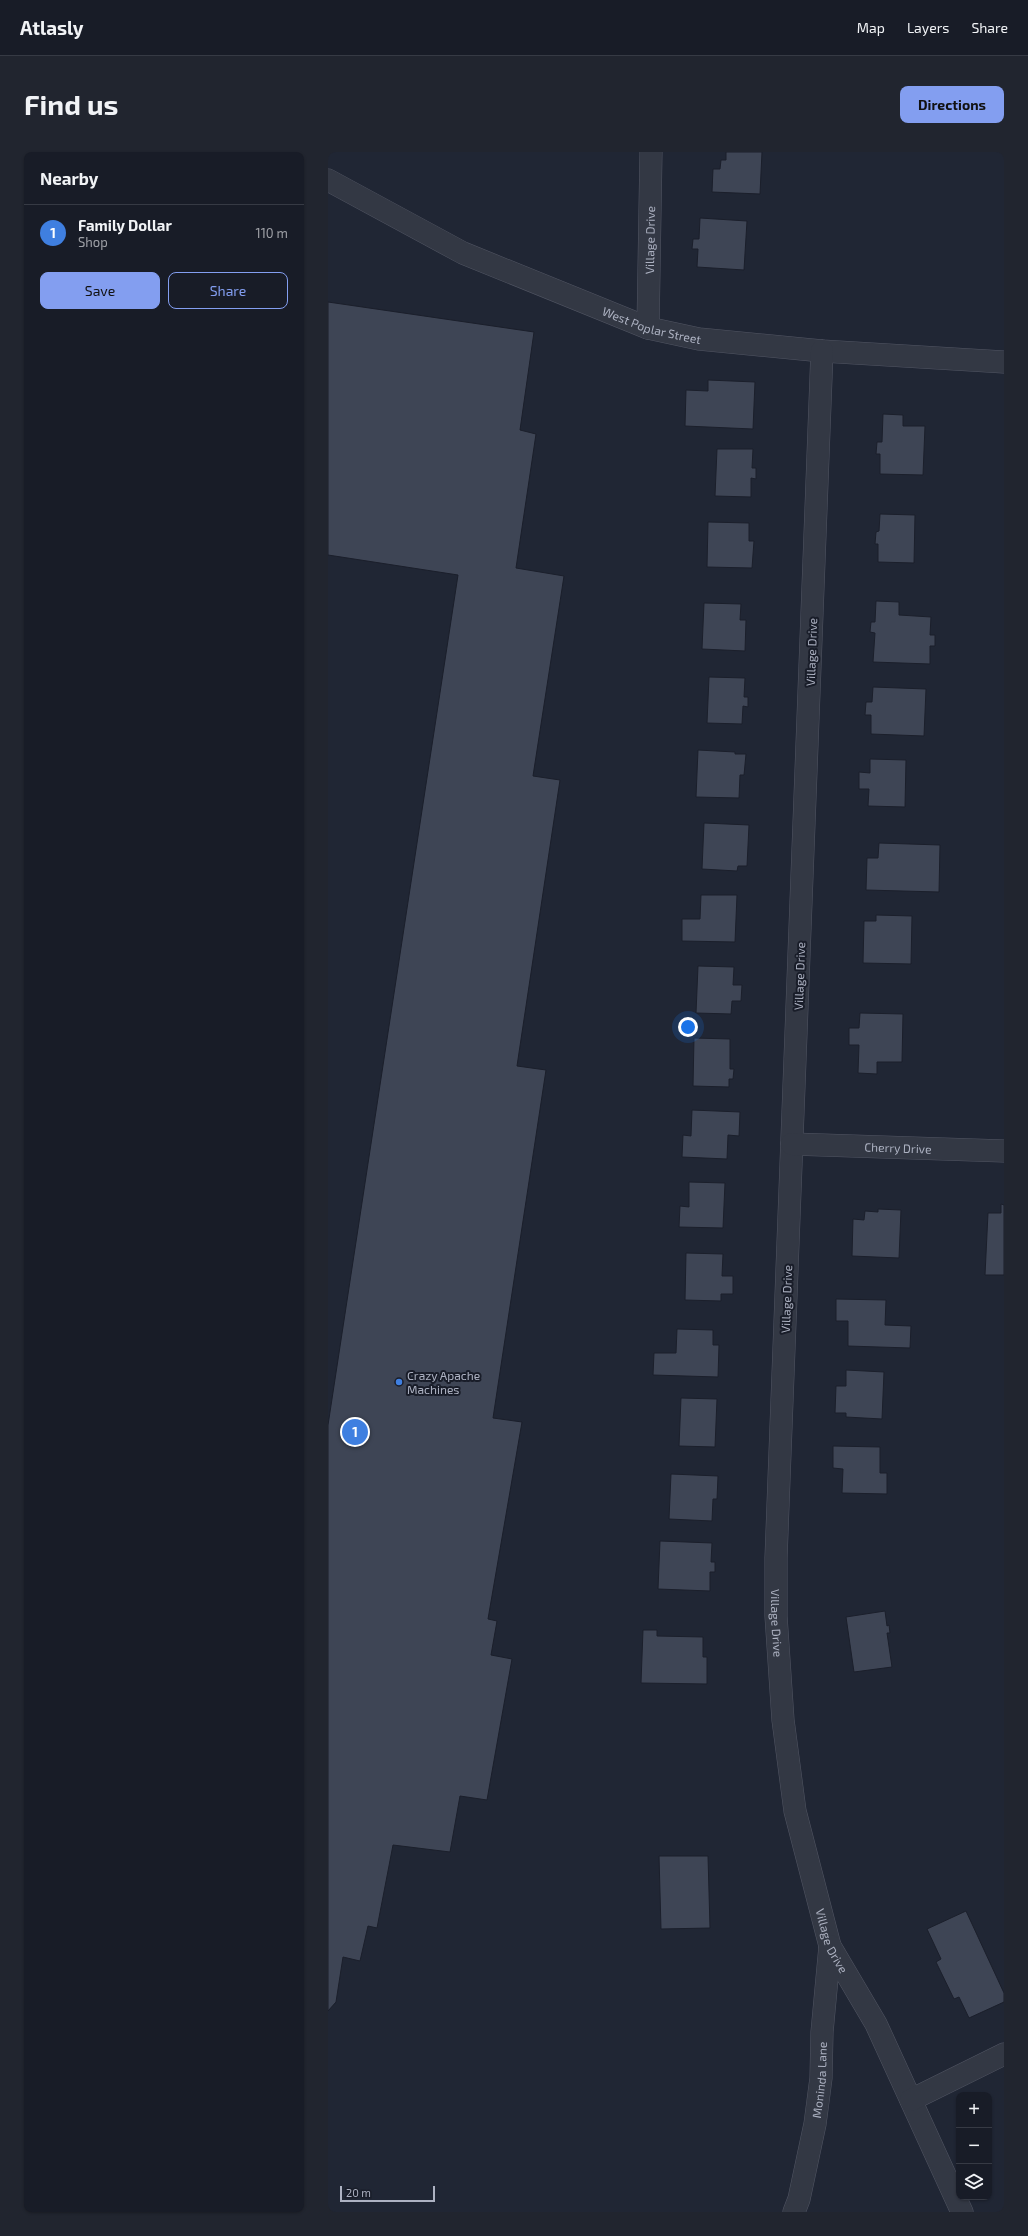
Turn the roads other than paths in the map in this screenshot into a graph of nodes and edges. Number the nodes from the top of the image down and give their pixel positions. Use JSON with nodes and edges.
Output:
{"nodes":[{"id":1,"x":651,"y":152,"type":"edge"},
{"id":2,"x":328,"y":180,"type":"edge"},
{"id":3,"x":648,"y":328,"type":"junction"},
{"id":4,"x":822,"y":351,"type":"junction"},
{"id":5,"x":1004,"y":362,"type":"edge"},
{"id":6,"x":792,"y":1144,"type":"junction"},
{"id":7,"x":1004,"y":1151,"type":"edge"},
{"id":8,"x":830,"y":1946,"type":"junction"},
{"id":9,"x":1004,"y":2054,"type":"edge"},
{"id":10,"x":911,"y":2100,"type":"junction"},
{"id":11,"x":794,"y":2212,"type":"edge"},
{"id":12,"x":962,"y":2212,"type":"edge"}],
"edges":[{"from":1,"to":3,"type":"street","name":"Village Drive"},
{"from":2,"to":3,"type":"street","name":"West Poplar Street"},
{"from":3,"to":4,"type":"street","name":"West Poplar Street"},
{"from":4,"to":5,"type":"street","name":"West Poplar Street"},
{"from":4,"to":6,"type":"street","name":"Village Drive"},
{"from":6,"to":7,"type":"street","name":"Cherry Drive"},
{"from":6,"to":8,"type":"street","name":"Village Drive"},
{"from":8,"to":10,"type":"street","name":"Village Drive"},
{"from":8,"to":11,"type":"street","name":"Moninda Lane"},
{"from":9,"to":10,"type":"street"},
{"from":10,"to":12,"type":"street","name":"Village Drive"}]}
